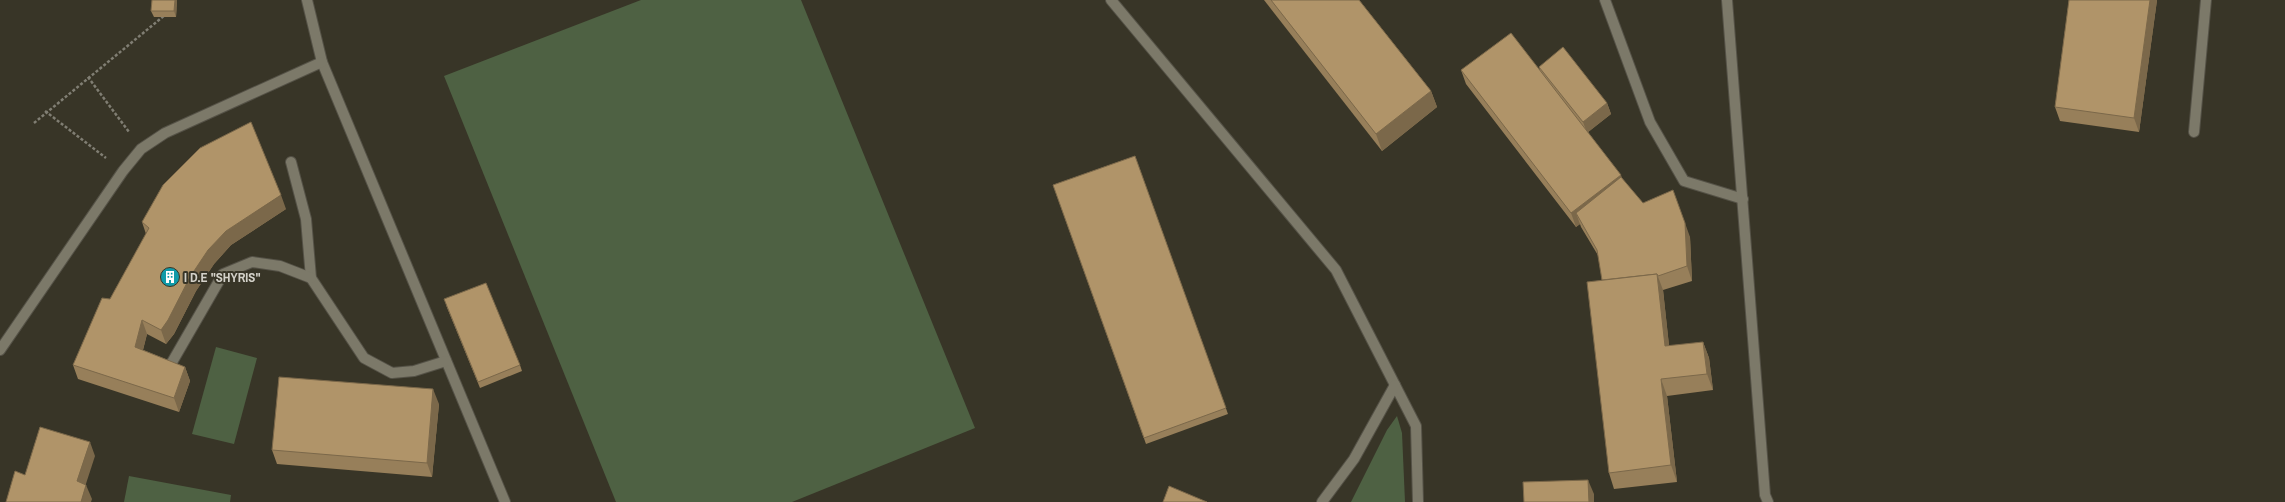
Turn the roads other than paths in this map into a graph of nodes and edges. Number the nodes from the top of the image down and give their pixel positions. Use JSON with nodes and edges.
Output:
{"nodes":[{"id":1,"x":307,"y":0,"type":"edge"},
{"id":2,"x":1111,"y":0,"type":"edge"},
{"id":3,"x":1604,"y":0,"type":"edge"},
{"id":4,"x":1727,"y":0,"type":"edge"},
{"id":5,"x":2206,"y":0,"type":"edge"},
{"id":6,"x":322,"y":62,"type":"junction"},
{"id":7,"x":2194,"y":132,"type":"dead end"},
{"id":8,"x":291,"y":162,"type":"dead end"},
{"id":9,"x":1743,"y":200,"type":"junction"},
{"id":10,"x":311,"y":278,"type":"junction"},
{"id":11,"x":0,"y":350,"type":"edge"},
{"id":12,"x":446,"y":361,"type":"junction"},
{"id":13,"x":171,"y":364,"type":"edge"},
{"id":14,"x":1395,"y":385,"type":"junction"},
{"id":15,"x":504,"y":502,"type":"edge"},
{"id":16,"x":1322,"y":502,"type":"edge"},
{"id":17,"x":1418,"y":502,"type":"edge"},
{"id":18,"x":1768,"y":502,"type":"edge"}],
"edges":[{"from":1,"to":6,"type":"lane"},
{"from":2,"to":14,"type":"lane"},
{"from":3,"to":9,"type":"lane"},
{"from":4,"to":9,"type":"lane"},
{"from":5,"to":7,"type":"lane"},
{"from":6,"to":11,"type":"lane"},
{"from":6,"to":12,"type":"lane"},
{"from":8,"to":10,"type":"lane"},
{"from":9,"to":18,"type":"lane"},
{"from":10,"to":12,"type":"lane"},
{"from":10,"to":13,"type":"lane"},
{"from":12,"to":15,"type":"lane"},
{"from":14,"to":16,"type":"lane"},
{"from":14,"to":17,"type":"lane"}]}
